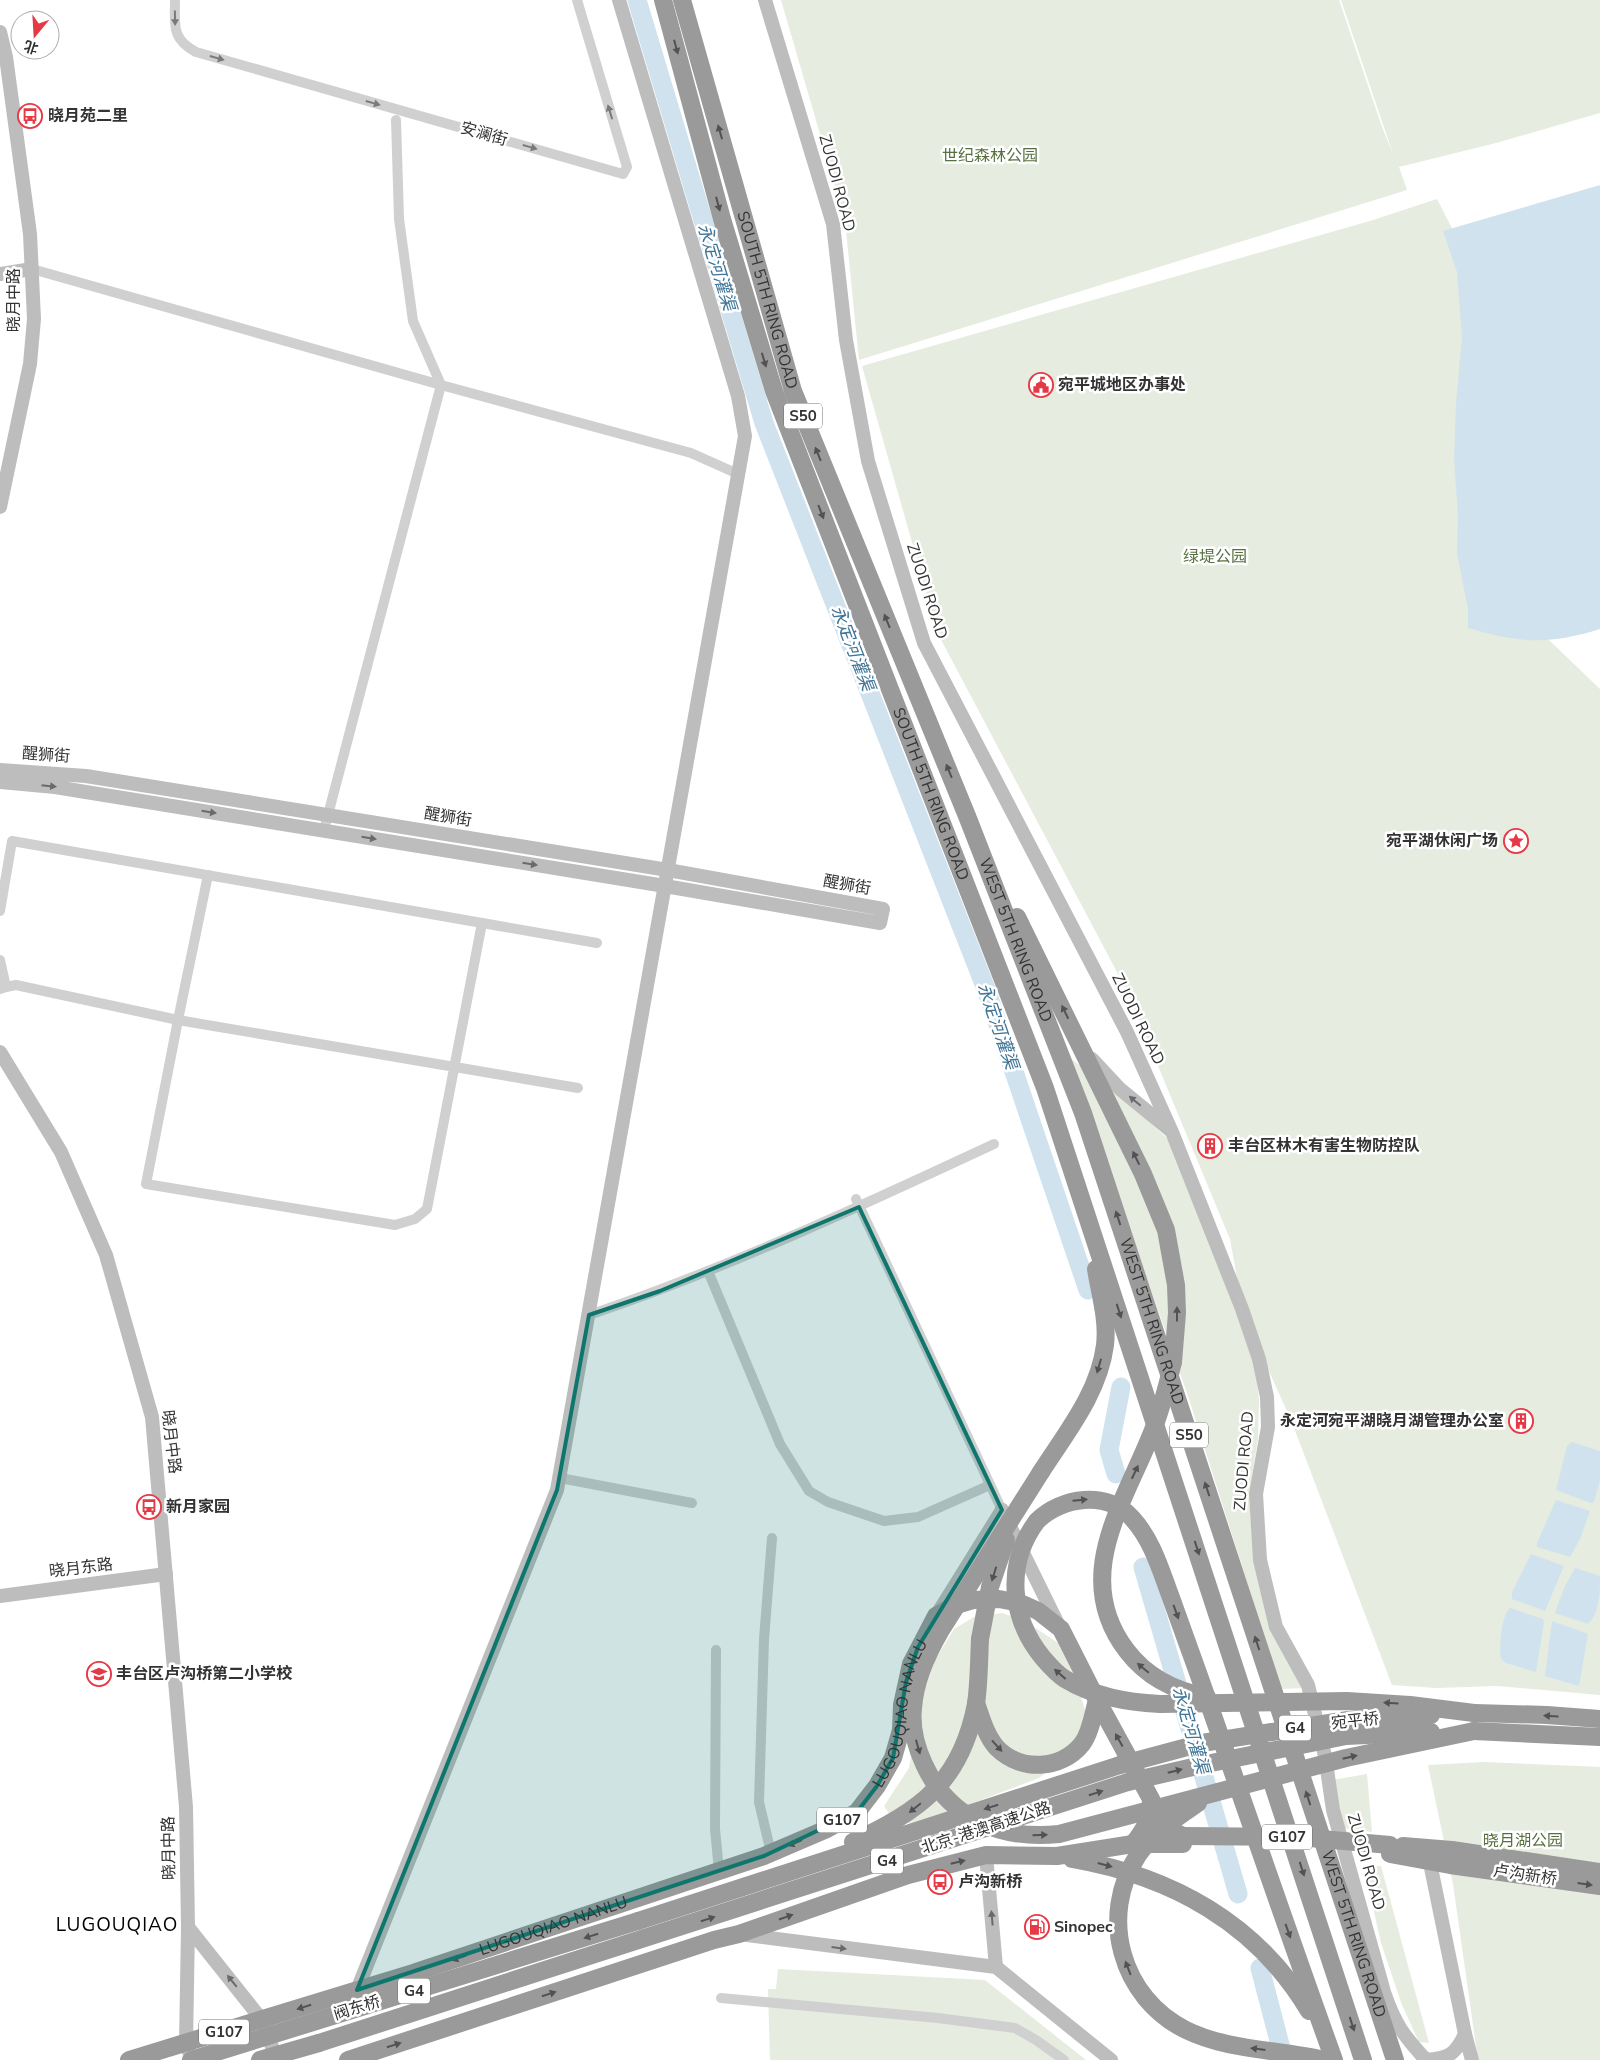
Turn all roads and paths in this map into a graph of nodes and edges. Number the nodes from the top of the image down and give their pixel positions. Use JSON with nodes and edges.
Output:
{"nodes":[{"id":1,"x":175,"y":0,"type":"edge"},
{"id":2,"x":577,"y":0,"type":"edge"},
{"id":3,"x":619,"y":0,"type":"edge"},
{"id":4,"x":663,"y":0,"type":"edge"},
{"id":5,"x":682,"y":0,"type":"edge"},
{"id":6,"x":765,"y":0,"type":"edge"},
{"id":7,"x":0,"y":32,"type":"edge"},
{"id":8,"x":3,"y":58,"type":"edge"},
{"id":9,"x":396,"y":120,"type":"dead end"},
{"id":10,"x":32,"y":269,"type":"junction"},
{"id":11,"x":0,"y":274,"type":"edge"},
{"id":12,"x":441,"y":385,"type":"junction"},
{"id":13,"x":738,"y":474,"type":"junction"},
{"id":14,"x":0,"y":507,"type":"edge"},
{"id":15,"x":0,"y":770,"type":"edge"},
{"id":16,"x":0,"y":782,"type":"edge"},
{"id":17,"x":328,"y":815,"type":"junction"},
{"id":18,"x":967,"y":816,"type":"junction"},
{"id":19,"x":324,"y":830,"type":"junction"},
{"id":20,"x":668,"y":870,"type":"junction"},
{"id":21,"x":208,"y":875,"type":"junction"},
{"id":22,"x":665,"y":886,"type":"junction"},
{"id":23,"x":0,"y":911,"type":"edge"},
{"id":24,"x":482,"y":923,"type":"junction"},
{"id":25,"x":597,"y":944,"type":"dead end"},
{"id":26,"x":0,"y":960,"type":"edge"},
{"id":27,"x":3,"y":988,"type":"edge"},
{"id":28,"x":178,"y":1020,"type":"junction"},
{"id":29,"x":1082,"y":1047,"type":"junction"},
{"id":30,"x":0,"y":1052,"type":"edge"},
{"id":31,"x":455,"y":1067,"type":"junction"},
{"id":32,"x":578,"y":1088,"type":"dead end"},
{"id":33,"x":1172,"y":1132,"type":"junction"},
{"id":34,"x":994,"y":1144,"type":"dead end"},
{"id":35,"x":857,"y":1203,"type":"junction"},
{"id":36,"x":1088,"y":1214,"type":"junction"},
{"id":37,"x":708,"y":1271,"type":"junction"},
{"id":38,"x":589,"y":1315,"type":"junction"},
{"id":39,"x":560,"y":1478,"type":"junction"},
{"id":40,"x":990,"y":1485,"type":"junction"},
{"id":41,"x":692,"y":1503,"type":"dead end"},
{"id":42,"x":1009,"y":1511,"type":"junction"},
{"id":43,"x":772,"y":1538,"type":"dead end"},
{"id":44,"x":166,"y":1574,"type":"junction"},
{"id":45,"x":0,"y":1596,"type":"edge"},
{"id":46,"x":936,"y":1616,"type":"junction"},
{"id":47,"x":1061,"y":1629,"type":"junction"},
{"id":48,"x":716,"y":1650,"type":"dead end"},
{"id":49,"x":1097,"y":1700,"type":"junction"},
{"id":50,"x":1237,"y":1702,"type":"junction"},
{"id":51,"x":976,"y":1703,"type":"junction"},
{"id":52,"x":1474,"y":1713,"type":"junction"},
{"id":53,"x":1600,"y":1720,"type":"edge"},
{"id":54,"x":1474,"y":1731,"type":"junction"},
{"id":55,"x":1600,"y":1737,"type":"edge"},
{"id":56,"x":1120,"y":1765,"type":"joint"},
{"id":57,"x":1128,"y":1782,"type":"joint"},
{"id":58,"x":1212,"y":1794,"type":"junction"},
{"id":59,"x":1151,"y":1799,"type":"junction"},
{"id":60,"x":1183,"y":1840,"type":"junction"},
{"id":61,"x":1133,"y":1844,"type":"junction"},
{"id":62,"x":771,"y":1853,"type":"junction"},
{"id":63,"x":986,"y":1855,"type":"junction"},
{"id":64,"x":1428,"y":1855,"type":"junction"},
{"id":65,"x":1057,"y":1856,"type":"junction"},
{"id":66,"x":1451,"y":1858,"type":"junction"},
{"id":67,"x":717,"y":1871,"type":"junction"},
{"id":68,"x":792,"y":1872,"type":"junction"},
{"id":69,"x":1600,"y":1872,"type":"edge"},
{"id":70,"x":1600,"y":1886,"type":"edge"},
{"id":71,"x":669,"y":1911,"type":"junction"},
{"id":72,"x":638,"y":1921,"type":"joint"},
{"id":73,"x":188,"y":1927,"type":"junction"},
{"id":74,"x":739,"y":1934,"type":"junction"},
{"id":75,"x":653,"y":1936,"type":"junction"},
{"id":76,"x":714,"y":1940,"type":"junction"},
{"id":77,"x":996,"y":1967,"type":"junction"},
{"id":78,"x":357,"y":1990,"type":"junction"},
{"id":79,"x":721,"y":1998,"type":"dead end"},
{"id":80,"x":262,"y":2020,"type":"junction"},
{"id":81,"x":1465,"y":2034,"type":"junction"},
{"id":82,"x":190,"y":2055,"type":"edge"},
{"id":83,"x":1328,"y":2055,"type":"edge"},
{"id":84,"x":129,"y":2060,"type":"edge"},
{"id":85,"x":260,"y":2060,"type":"edge"},
{"id":86,"x":277,"y":2060,"type":"edge"},
{"id":87,"x":348,"y":2060,"type":"edge"},
{"id":88,"x":1064,"y":2060,"type":"edge"},
{"id":89,"x":1110,"y":2060,"type":"edge"},
{"id":90,"x":1362,"y":2060,"type":"edge"},
{"id":91,"x":1395,"y":2060,"type":"edge"},
{"id":92,"x":1426,"y":2060,"type":"edge"},
{"id":93,"x":1472,"y":2060,"type":"edge"}],
"edges":[{"from":1,"to":2,"type":"street","name":"安澜街","one_way":true},
{"from":3,"to":13,"type":"street"},
{"from":4,"to":36,"type":"highway","name":"SOUTH 5TH RING ROAD","number":"S50","one_way":true},
{"from":18,"to":5,"type":"highway","name":"SOUTH 5TH RING ROAD","number":"S50","one_way":true},
{"from":6,"to":33,"type":"street","name":"ZUODI ROAD"},
{"from":7,"to":8,"type":"street","name":"晓月中路"},
{"from":8,"to":10,"type":"street","name":"晓月中路"},
{"from":9,"to":12,"type":"street"},
{"from":10,"to":11,"type":"street"},
{"from":10,"to":12,"type":"street"},
{"from":10,"to":14,"type":"street","name":"晓月中路"},
{"from":12,"to":13,"type":"street"},
{"from":12,"to":17,"type":"street"},
{"from":13,"to":20,"type":"street"},
{"from":15,"to":17,"type":"street","name":"醒狮街"},
{"from":16,"to":19,"type":"street","name":"醒狮街","one_way":true},
{"from":17,"to":19,"type":"street"},
{"from":17,"to":20,"type":"street","name":"醒狮街"},
{"from":29,"to":18,"type":"highway","one_way":true},
{"from":91,"to":18,"type":"highway","name":"WEST 5TH RING ROAD","number":"S50","one_way":true},
{"from":19,"to":22,"type":"street","name":"醒狮街","one_way":true},
{"from":20,"to":22,"type":"street"},
{"from":20,"to":22,"type":"street","name":"醒狮街"},
{"from":21,"to":23,"type":"street"},
{"from":21,"to":24,"type":"street"},
{"from":21,"to":28,"type":"street"},
{"from":22,"to":38,"type":"street"},
{"from":24,"to":25,"type":"street"},
{"from":24,"to":31,"type":"street"},
{"from":26,"to":27,"type":"street"},
{"from":27,"to":28,"type":"street"},
{"from":28,"to":31,"type":"street"},
{"from":28,"to":31,"type":"street"},
{"from":33,"to":29,"type":"street","one_way":true},
{"from":50,"to":29,"type":"highway","one_way":true,"bridge":true},
{"from":30,"to":44,"type":"street","name":"晓月中路"},
{"from":31,"to":32,"type":"street"},
{"from":33,"to":92,"type":"street","name":"ZUODI ROAD"},
{"from":34,"to":35,"type":"street"},
{"from":35,"to":37,"type":"street"},
{"from":35,"to":40,"type":"street"},
{"from":36,"to":42,"type":"highway","one_way":true,"bridge":true},
{"from":36,"to":90,"type":"highway","name":"WEST 5TH RING ROAD","number":"S50","one_way":true},
{"from":37,"to":38,"type":"street"},
{"from":37,"to":40,"type":"street"},
{"from":38,"to":39,"type":"street"},
{"from":39,"to":41,"type":"street"},
{"from":39,"to":78,"type":"street"},
{"from":40,"to":42,"type":"street"},
{"from":42,"to":46,"type":"street"},
{"from":42,"to":47,"type":"street"},
{"from":42,"to":51,"type":"highway","one_way":true,"bridge":true},
{"from":42,"to":58,"type":"highway","one_way":true,"bridge":true},
{"from":43,"to":62,"type":"street"},
{"from":44,"to":45,"type":"street","name":"晓月东路"},
{"from":44,"to":73,"type":"street","name":"晓月中路"},
{"from":46,"to":47,"type":"highway"},
{"from":46,"to":62,"type":"highway","name":"LUGOUQIAO NANLU","number":"G107","one_way":true},
{"from":47,"to":49,"type":"highway"},
{"from":48,"to":67,"type":"street"},
{"from":51,"to":49,"type":"highway","one_way":true},
{"from":59,"to":49,"type":"highway","one_way":true},
{"from":52,"to":50,"type":"highway","one_way":true,"bridge":true},
{"from":50,"to":83,"type":"highway","one_way":true,"bridge":true},
{"from":51,"to":68,"type":"highway","one_way":true},
{"from":53,"to":52,"type":"highway","number":"G4","one_way":true},
{"from":52,"to":56,"type":"highway","name":"宛平桥","number":"G4","bridge":true},
{"from":54,"to":55,"type":"highway","number":"G4"},
{"from":57,"to":54,"type":"highway","name":"宛平桥","number":"G4","one_way":true,"bridge":true},
{"from":58,"to":54,"type":"highway","one_way":true,"bridge":true},
{"from":56,"to":68,"type":"highway","name":"北京-港澳高速公路","number":"G4","one_way":true},
{"from":75,"to":57,"type":"highway","name":"北京-港澳高速公路","number":"G4","one_way":true},
{"from":83,"to":58,"type":"highway","one_way":true,"bridge":true},
{"from":59,"to":60,"type":"highway"},
{"from":59,"to":61,"type":"highway"},
{"from":60,"to":61,"type":"highway","number":"G107"},
{"from":60,"to":64,"type":"highway","number":"G107","bridge":true},
{"from":61,"to":65,"type":"highway","number":"G107"},
{"from":62,"to":67,"type":"highway","name":"LUGOUQIAO NANLU","number":"G107"},
{"from":63,"to":65,"type":"highway","number":"G107"},
{"from":74,"to":63,"type":"highway","number":"G107","one_way":true},
{"from":77,"to":63,"type":"street","one_way":true},
{"from":64,"to":66,"type":"highway","number":"G107"},
{"from":64,"to":81,"type":"street"},
{"from":65,"to":83,"type":"highway","one_way":true},
{"from":66,"to":69,"type":"highway","name":"卢沟新桥","number":"G107"},
{"from":66,"to":70,"type":"highway","name":"卢沟新桥","number":"G107","one_way":true},
{"from":67,"to":71,"type":"highway"},
{"from":67,"to":78,"type":"highway","name":"LUGOUQIAO NANLU","number":"G107","one_way":true},
{"from":68,"to":71,"type":"highway","name":"北京-港澳高速公路","number":"G4"},
{"from":71,"to":72,"type":"highway","name":"北京-港澳高速公路","number":"G4"},
{"from":72,"to":82,"type":"highway","name":"阀东桥","number":"G4","one_way":true,"bridge":true},
{"from":80,"to":73,"type":"street","one_way":true},
{"from":73,"to":82,"type":"street","name":"晓月中路"},
{"from":74,"to":76,"type":"highway","number":"G107"},
{"from":74,"to":77,"type":"street","one_way":true},
{"from":75,"to":76,"type":"highway"},
{"from":75,"to":85,"type":"highway","name":"阀东桥","number":"G4","bridge":true},
{"from":87,"to":76,"type":"highway","number":"G107","one_way":true},
{"from":77,"to":89,"type":"street"},
{"from":78,"to":80,"type":"highway","name":"LUGOUQIAO NANLU","number":"G107","one_way":true},
{"from":79,"to":88,"type":"street"},
{"from":80,"to":82,"type":"highway","name":"LUGOUQIAO NANLU","number":"G107"},
{"from":80,"to":86,"type":"street"},
{"from":81,"to":92,"type":"street"},
{"from":81,"to":93,"type":"street"},
{"from":82,"to":84,"type":"highway","name":"LUGOUQIAO NANLU","number":"G107"}]}
